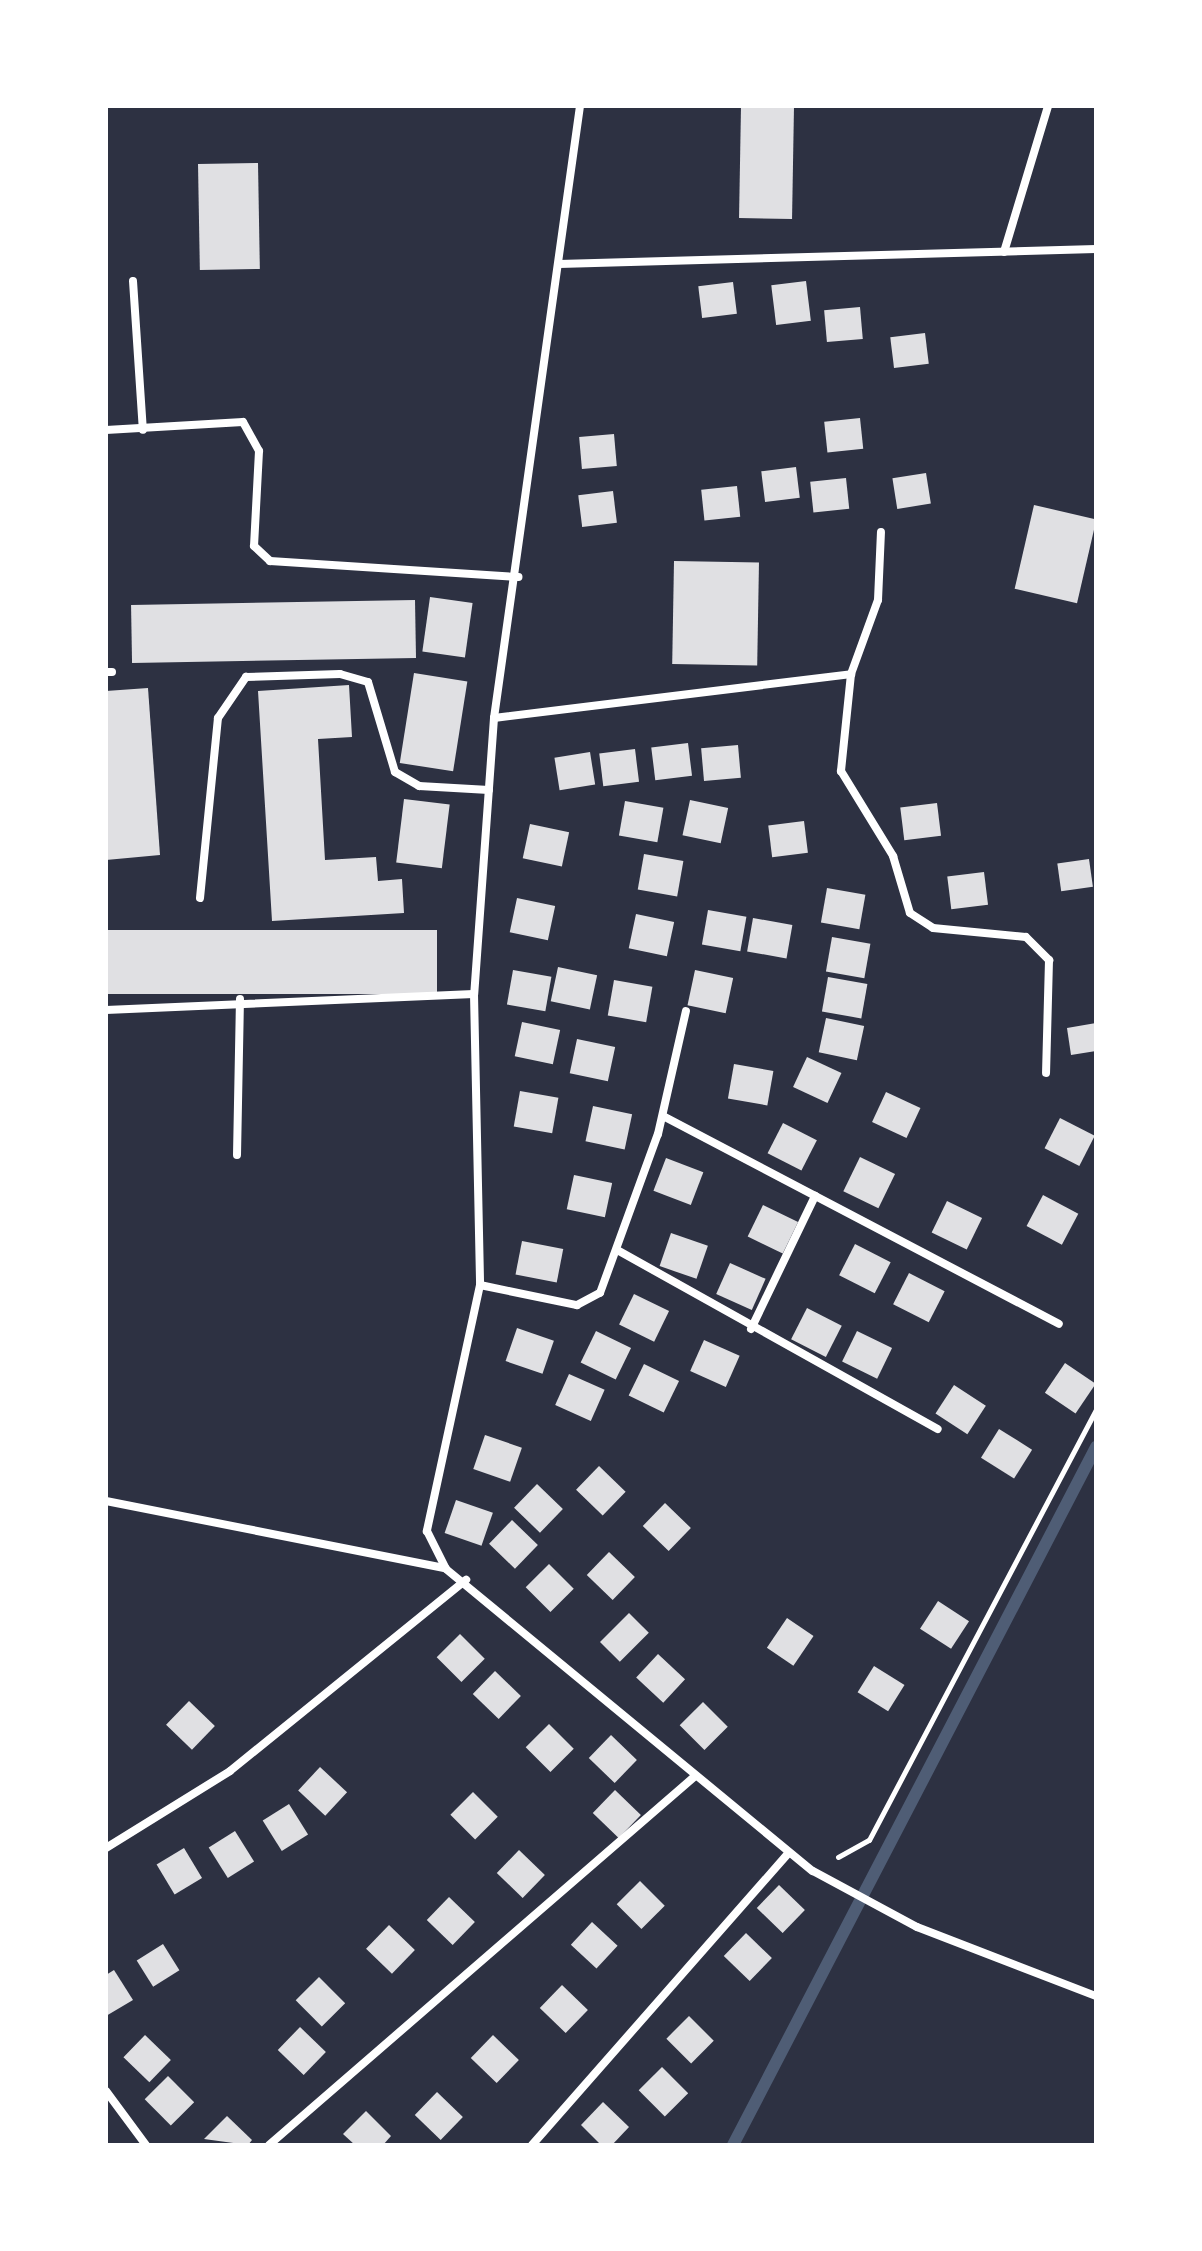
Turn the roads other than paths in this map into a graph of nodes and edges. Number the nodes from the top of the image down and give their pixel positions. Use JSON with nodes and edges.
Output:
{"nodes":[{"id":1,"x":580,"y":106,"type":"edge"},
{"id":2,"x":1048,"y":106,"type":"edge"},
{"id":3,"x":1096,"y":249,"type":"edge"},
{"id":4,"x":1004,"y":252,"type":"junction"},
{"id":5,"x":559,"y":264,"type":"junction"},
{"id":6,"x":133,"y":281,"type":"dead end"},
{"id":7,"x":106,"y":430,"type":"edge"},
{"id":8,"x":143,"y":430,"type":"junction"},
{"id":9,"x":881,"y":532,"type":"dead end"},
{"id":10,"x":518,"y":577,"type":"junction"},
{"id":11,"x":851,"y":674,"type":"junction"},
{"id":12,"x":494,"y":718,"type":"junction"},
{"id":13,"x":489,"y":790,"type":"junction"},
{"id":14,"x":200,"y":898,"type":"dead end"},
{"id":15,"x":474,"y":994,"type":"junction"},
{"id":16,"x":240,"y":999,"type":"junction"},
{"id":17,"x":106,"y":1010,"type":"edge"},
{"id":18,"x":686,"y":1011,"type":"dead end"},
{"id":19,"x":1046,"y":1073,"type":"dead end"},
{"id":20,"x":663,"y":1116,"type":"junction"},
{"id":21,"x":237,"y":1155,"type":"dead end"},
{"id":22,"x":815,"y":1196,"type":"junction"},
{"id":23,"x":619,"y":1251,"type":"junction"},
{"id":24,"x":480,"y":1285,"type":"junction"},
{"id":25,"x":1059,"y":1324,"type":"dead end"},
{"id":26,"x":751,"y":1329,"type":"junction"},
{"id":27,"x":938,"y":1429,"type":"dead end"},
{"id":28,"x":106,"y":1501,"type":"edge"},
{"id":29,"x":446,"y":1569,"type":"junction"},
{"id":30,"x":466,"y":1580,"type":"junction"},
{"id":31,"x":694,"y":1777,"type":"junction"},
{"id":32,"x":106,"y":1848,"type":"edge"},
{"id":33,"x":788,"y":1854,"type":"junction"},
{"id":34,"x":1096,"y":1996,"type":"edge"},
{"id":35,"x":106,"y":2091,"type":"edge"},
{"id":36,"x":146,"y":2145,"type":"edge"},
{"id":37,"x":269,"y":2145,"type":"edge"},
{"id":38,"x":532,"y":2145,"type":"edge"}],
"edges":[{"from":1,"to":5,"type":"street"},
{"from":2,"to":4,"type":"street"},
{"from":3,"to":4,"type":"street"},
{"from":4,"to":5,"type":"street"},
{"from":5,"to":10,"type":"street"},
{"from":6,"to":8,"type":"street"},
{"from":7,"to":8,"type":"street"},
{"from":8,"to":10,"type":"street"},
{"from":9,"to":11,"type":"street"},
{"from":10,"to":12,"type":"street"},
{"from":11,"to":12,"type":"street"},
{"from":11,"to":19,"type":"street"},
{"from":12,"to":13,"type":"street"},
{"from":13,"to":14,"type":"street"},
{"from":13,"to":15,"type":"street"},
{"from":15,"to":16,"type":"street"},
{"from":15,"to":24,"type":"street"},
{"from":16,"to":17,"type":"street"},
{"from":16,"to":21,"type":"street"},
{"from":18,"to":20,"type":"street"},
{"from":20,"to":22,"type":"street"},
{"from":20,"to":23,"type":"street"},
{"from":22,"to":25,"type":"street"},
{"from":22,"to":26,"type":"street"},
{"from":23,"to":24,"type":"street"},
{"from":23,"to":26,"type":"street"},
{"from":24,"to":29,"type":"street"},
{"from":26,"to":27,"type":"street"},
{"from":28,"to":29,"type":"street"},
{"from":29,"to":30,"type":"street"},
{"from":30,"to":31,"type":"street"},
{"from":30,"to":32,"type":"street"},
{"from":31,"to":33,"type":"street"},
{"from":31,"to":37,"type":"street"},
{"from":33,"to":34,"type":"street"},
{"from":33,"to":38,"type":"street"},
{"from":35,"to":36,"type":"street"}]}
